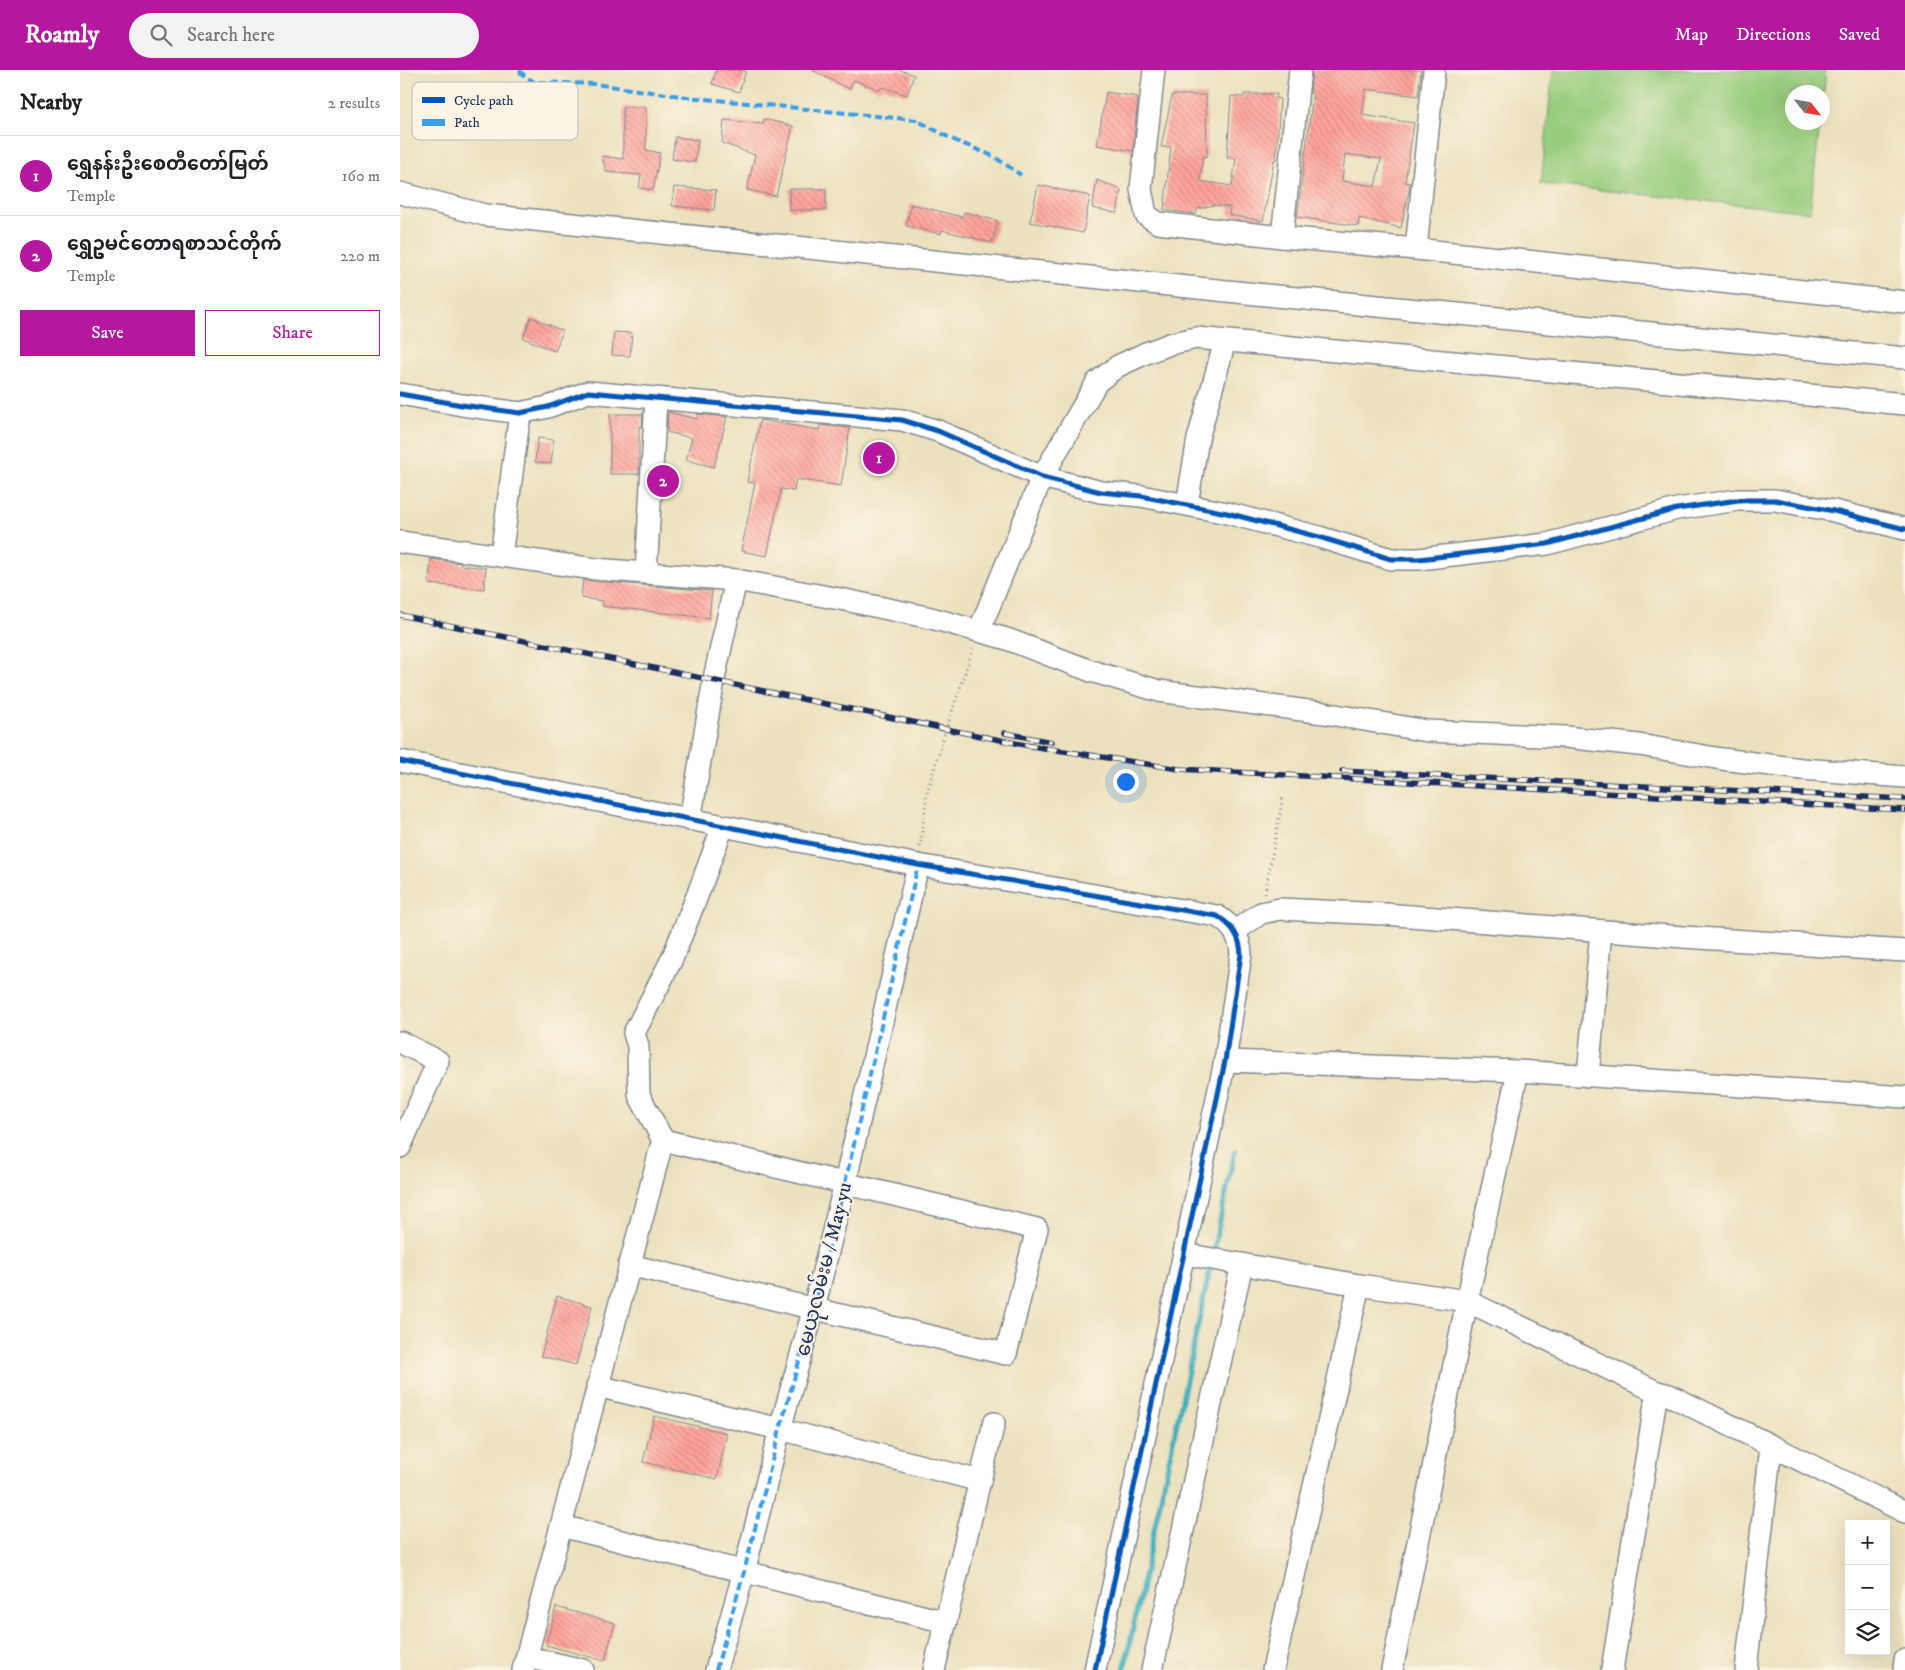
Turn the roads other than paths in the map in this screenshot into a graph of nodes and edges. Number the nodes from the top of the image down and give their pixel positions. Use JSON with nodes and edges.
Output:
{"nodes":[{"id":1,"x":1154,"y":70,"type":"edge"},
{"id":2,"x":1300,"y":70,"type":"edge"},
{"id":3,"x":1434,"y":70,"type":"edge"},
{"id":4,"x":400,"y":194,"type":"edge"},
{"id":5,"x":1282,"y":238,"type":"junction"},
{"id":6,"x":1416,"y":249,"type":"junction"},
{"id":7,"x":1905,"y":302,"type":"edge"},
{"id":8,"x":1225,"y":341,"type":"junction"},
{"id":9,"x":1905,"y":358,"type":"edge"},
{"id":10,"x":400,"y":394,"type":"edge"},
{"id":11,"x":656,"y":399,"type":"junction"},
{"id":12,"x":1905,"y":404,"type":"edge"},
{"id":13,"x":520,"y":412,"type":"junction"},
{"id":14,"x":1042,"y":477,"type":"junction"},
{"id":15,"x":1187,"y":504,"type":"junction"},
{"id":16,"x":1905,"y":529,"type":"edge"},
{"id":17,"x":400,"y":542,"type":"edge"},
{"id":18,"x":501,"y":556,"type":"junction"},
{"id":19,"x":646,"y":572,"type":"junction"},
{"id":20,"x":736,"y":580,"type":"junction"},
{"id":21,"x":979,"y":631,"type":"junction"},
{"id":22,"x":400,"y":760,"type":"edge"},
{"id":23,"x":1905,"y":777,"type":"edge"},
{"id":24,"x":690,"y":820,"type":"junction"},
{"id":25,"x":723,"y":826,"type":"junction"},
{"id":26,"x":918,"y":865,"type":"junction"},
{"id":27,"x":1235,"y":931,"type":"junction"},
{"id":28,"x":1601,"y":931,"type":"junction"},
{"id":29,"x":1905,"y":951,"type":"edge"},
{"id":30,"x":400,"y":1042,"type":"edge"},
{"id":31,"x":1225,"y":1061,"type":"junction"},
{"id":32,"x":1518,"y":1072,"type":"junction"},
{"id":33,"x":1588,"y":1076,"type":"junction"},
{"id":34,"x":1905,"y":1096,"type":"edge"},
{"id":35,"x":664,"y":1142,"type":"junction"},
{"id":36,"x":400,"y":1147,"type":"edge"},
{"id":37,"x":846,"y":1183,"type":"junction"},
{"id":38,"x":1187,"y":1255,"type":"junction"},
{"id":39,"x":1233,"y":1263,"type":"junction"},
{"id":40,"x":629,"y":1265,"type":"junction"},
{"id":41,"x":1359,"y":1286,"type":"junction"},
{"id":42,"x":1467,"y":1301,"type":"junction"},
{"id":43,"x":814,"y":1308,"type":"junction"},
{"id":44,"x":598,"y":1386,"type":"junction"},
{"id":45,"x":1657,"y":1392,"type":"junction"},
{"id":46,"x":994,"y":1423,"type":"dead end"},
{"id":47,"x":780,"y":1429,"type":"junction"},
{"id":48,"x":1772,"y":1446,"type":"junction"},
{"id":49,"x":980,"y":1482,"type":"junction"},
{"id":50,"x":1905,"y":1512,"type":"edge"},
{"id":51,"x":561,"y":1526,"type":"junction"},
{"id":52,"x":744,"y":1572,"type":"junction"},
{"id":53,"x":946,"y":1622,"type":"junction"},
{"id":54,"x":1905,"y":1660,"type":"edge"},
{"id":55,"x":525,"y":1663,"type":"edge"},
{"id":56,"x":583,"y":1670,"type":"edge"},
{"id":57,"x":716,"y":1670,"type":"edge"},
{"id":58,"x":934,"y":1670,"type":"edge"},
{"id":59,"x":1095,"y":1670,"type":"edge"},
{"id":60,"x":1152,"y":1670,"type":"edge"},
{"id":61,"x":1273,"y":1670,"type":"edge"},
{"id":62,"x":1392,"y":1670,"type":"edge"},
{"id":63,"x":1612,"y":1670,"type":"edge"},
{"id":64,"x":1746,"y":1670,"type":"edge"},
{"id":65,"x":1904,"y":1670,"type":"edge"}],
"edges":[{"from":1,"to":5,"type":"street"},
{"from":2,"to":5,"type":"street"},
{"from":3,"to":6,"type":"street"},
{"from":4,"to":9,"type":"street"},
{"from":5,"to":6,"type":"street"},
{"from":6,"to":7,"type":"street"},
{"from":8,"to":12,"type":"street"},
{"from":8,"to":14,"type":"street"},
{"from":8,"to":15,"type":"street"},
{"from":10,"to":13,"type":"street"},
{"from":11,"to":13,"type":"street"},
{"from":11,"to":14,"type":"street"},
{"from":11,"to":19,"type":"street"},
{"from":13,"to":18,"type":"street"},
{"from":14,"to":15,"type":"street"},
{"from":14,"to":21,"type":"street"},
{"from":15,"to":16,"type":"street"},
{"from":17,"to":18,"type":"street"},
{"from":18,"to":19,"type":"street"},
{"from":19,"to":20,"type":"street"},
{"from":20,"to":21,"type":"street"},
{"from":20,"to":24,"type":"street"},
{"from":21,"to":23,"type":"street"},
{"from":22,"to":24,"type":"street"},
{"from":24,"to":25,"type":"street"},
{"from":25,"to":26,"type":"street"},
{"from":25,"to":35,"type":"street"},
{"from":26,"to":27,"type":"street"},
{"from":26,"to":37,"type":"street","name":"မေယုလမ်းမ / May yu"},
{"from":27,"to":28,"type":"street"},
{"from":27,"to":31,"type":"street"},
{"from":28,"to":29,"type":"street"},
{"from":28,"to":33,"type":"street"},
{"from":30,"to":36,"type":"street"},
{"from":31,"to":32,"type":"street"},
{"from":31,"to":38,"type":"street"},
{"from":32,"to":33,"type":"street"},
{"from":32,"to":42,"type":"street"},
{"from":33,"to":34,"type":"street"},
{"from":35,"to":37,"type":"street"},
{"from":35,"to":40,"type":"street"},
{"from":37,"to":43,"type":"street","name":"မေယုလမ်းမ / May yu"},
{"from":37,"to":43,"type":"street"},
{"from":38,"to":39,"type":"street"},
{"from":38,"to":59,"type":"street"},
{"from":39,"to":41,"type":"street"},
{"from":39,"to":60,"type":"street"},
{"from":40,"to":43,"type":"street"},
{"from":40,"to":44,"type":"street"},
{"from":41,"to":42,"type":"street"},
{"from":41,"to":61,"type":"street"},
{"from":42,"to":45,"type":"street"},
{"from":42,"to":62,"type":"street"},
{"from":43,"to":47,"type":"street","name":"မေယုလမ်းမ / May yu"},
{"from":44,"to":47,"type":"street"},
{"from":44,"to":51,"type":"street"},
{"from":45,"to":48,"type":"street"},
{"from":45,"to":63,"type":"street"},
{"from":46,"to":49,"type":"street"},
{"from":47,"to":49,"type":"street"},
{"from":47,"to":52,"type":"street","name":"မေယုလမ်းမ / May yu"},
{"from":48,"to":50,"type":"street"},
{"from":48,"to":64,"type":"street"},
{"from":49,"to":53,"type":"street"},
{"from":51,"to":52,"type":"street"},
{"from":51,"to":55,"type":"street"},
{"from":52,"to":53,"type":"street"},
{"from":52,"to":57,"type":"street","name":"မေယုလမ်းမ / May yu"},
{"from":53,"to":58,"type":"street"},
{"from":54,"to":65,"type":"street"},
{"from":55,"to":56,"type":"street"}]}
